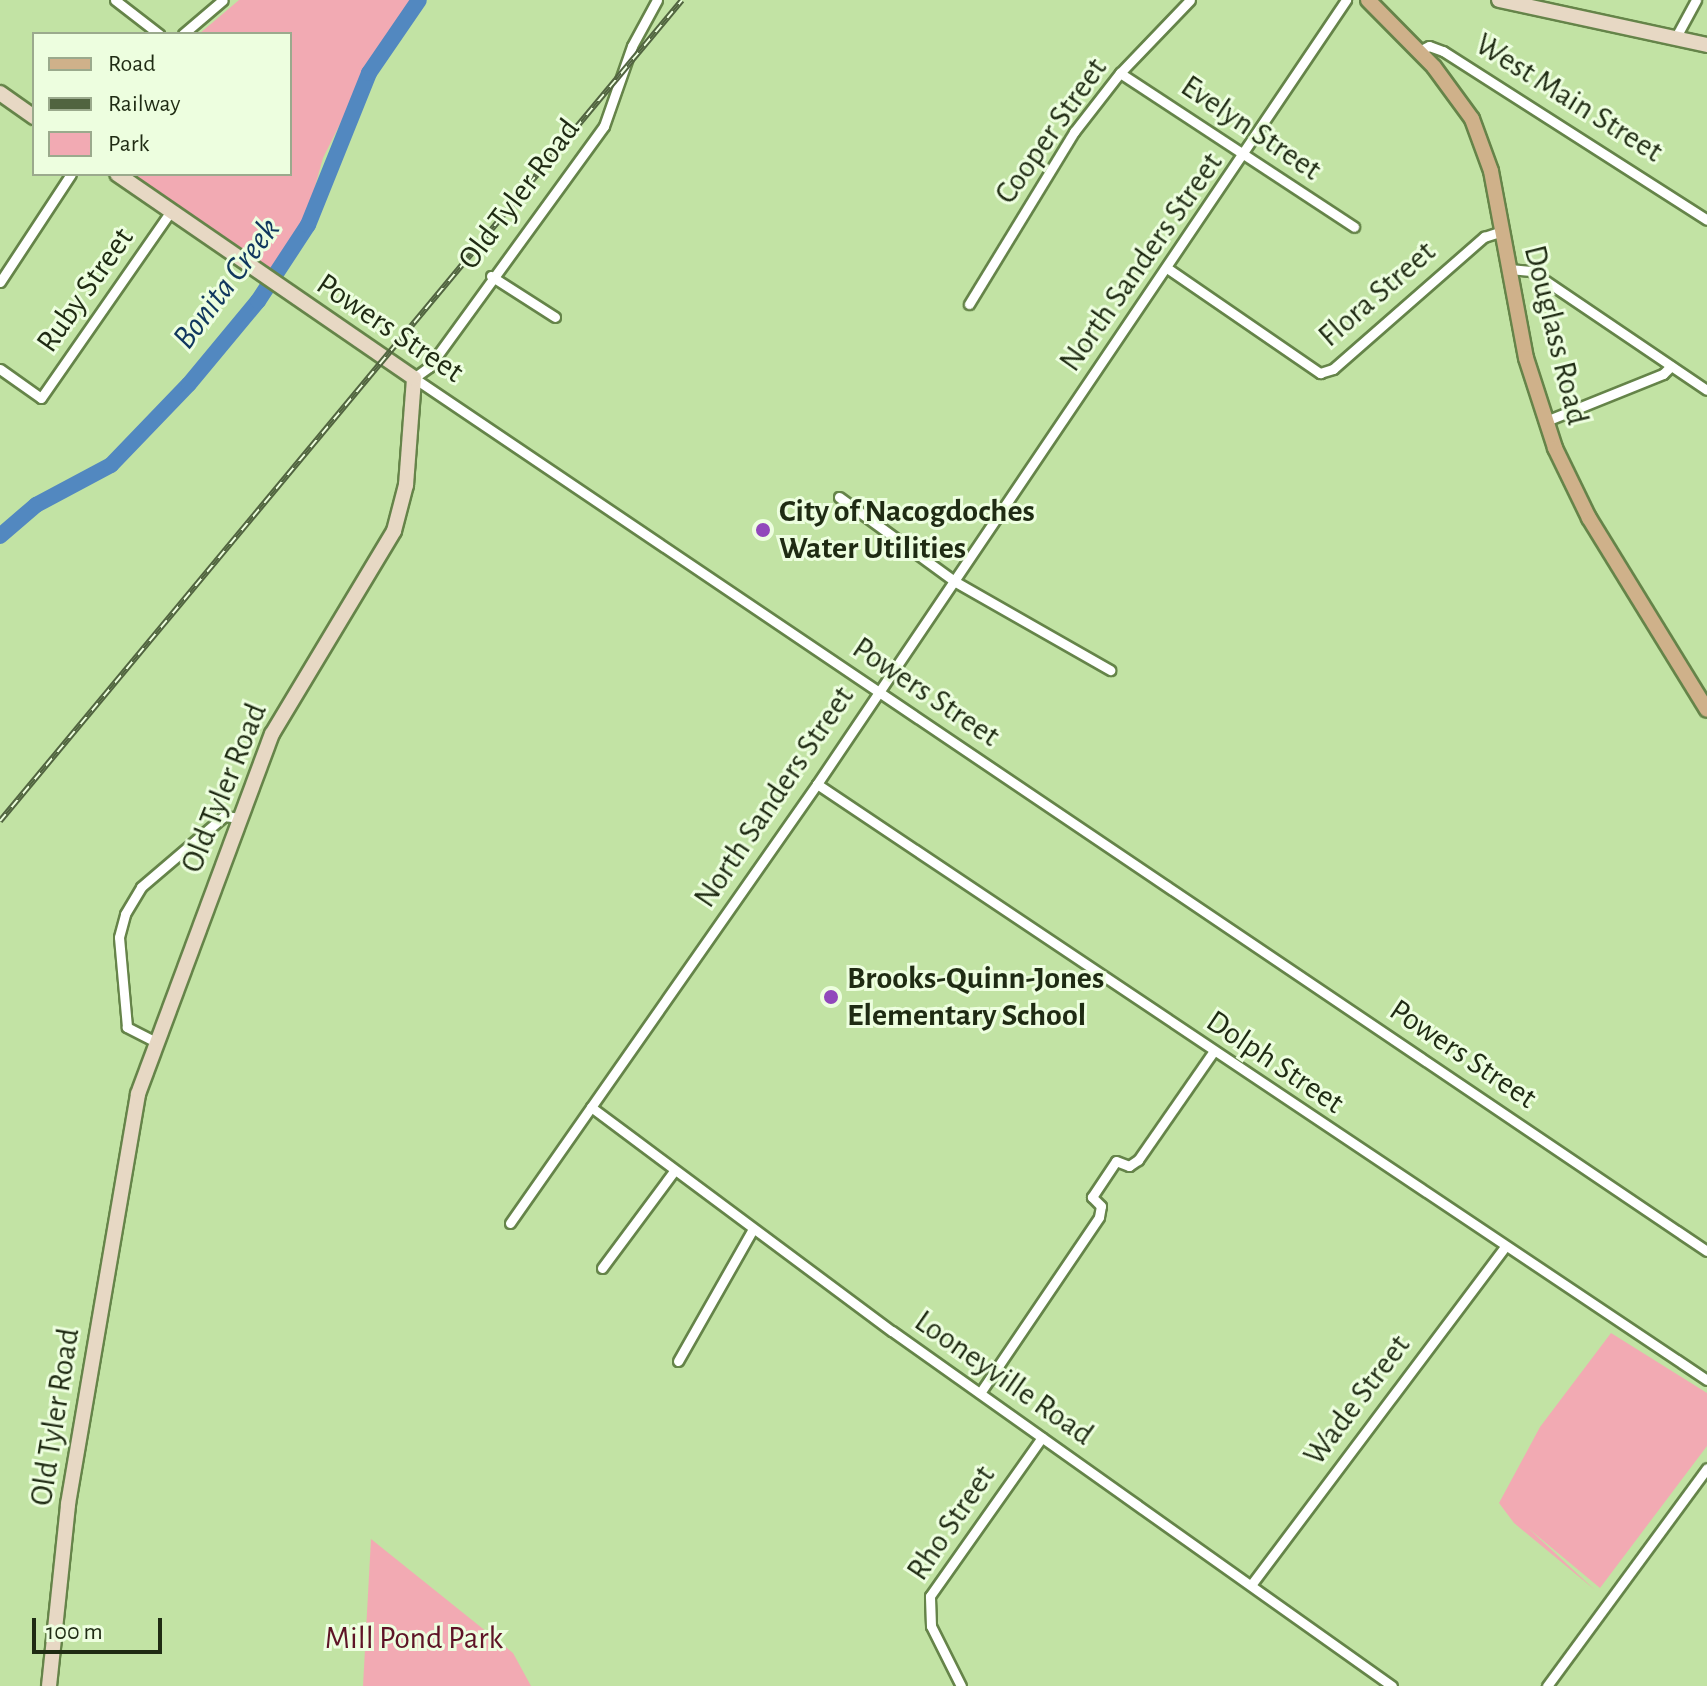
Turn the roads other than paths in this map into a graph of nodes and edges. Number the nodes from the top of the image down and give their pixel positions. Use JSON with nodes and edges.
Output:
{"nodes":[{"id":1,"x":115,"y":0,"type":"edge"},
{"id":2,"x":223,"y":0,"type":"edge"},
{"id":3,"x":657,"y":0,"type":"edge"},
{"id":4,"x":1190,"y":0,"type":"edge"},
{"id":5,"x":1346,"y":0,"type":"edge"},
{"id":6,"x":1368,"y":0,"type":"edge"},
{"id":7,"x":1499,"y":0,"type":"edge"},
{"id":8,"x":1696,"y":0,"type":"edge"},
{"id":9,"x":156,"y":32,"type":"edge"},
{"id":10,"x":185,"y":32,"type":"edge"},
{"id":11,"x":1676,"y":37,"type":"junction"},
{"id":12,"x":1707,"y":45,"type":"edge"},
{"id":13,"x":1419,"y":51,"type":"junction"},
{"id":14,"x":1120,"y":73,"type":"junction"},
{"id":15,"x":0,"y":93,"type":"edge"},
{"id":16,"x":32,"y":116,"type":"edge"},
{"id":17,"x":1246,"y":156,"type":"junction"},
{"id":18,"x":70,"y":176,"type":"edge"},
{"id":19,"x":120,"y":176,"type":"edge"},
{"id":20,"x":171,"y":211,"type":"junction"},
{"id":21,"x":1707,"y":220,"type":"edge"},
{"id":22,"x":1354,"y":227,"type":"dead end"},
{"id":23,"x":1502,"y":231,"type":"junction"},
{"id":24,"x":1167,"y":268,"type":"junction"},
{"id":25,"x":1509,"y":269,"type":"junction"},
{"id":26,"x":491,"y":276,"type":"junction"},
{"id":27,"x":0,"y":282,"type":"edge"},
{"id":28,"x":969,"y":304,"type":"dead end"},
{"id":29,"x":555,"y":317,"type":"dead end"},
{"id":30,"x":1671,"y":366,"type":"junction"},
{"id":31,"x":0,"y":369,"type":"edge"},
{"id":32,"x":414,"y":378,"type":"junction"},
{"id":33,"x":1707,"y":390,"type":"edge"},
{"id":34,"x":1546,"y":421,"type":"junction"},
{"id":35,"x":839,"y":497,"type":"dead end"},
{"id":36,"x":954,"y":581,"type":"junction"},
{"id":37,"x":1110,"y":670,"type":"dead end"},
{"id":38,"x":877,"y":692,"type":"junction"},
{"id":39,"x":1707,"y":710,"type":"edge"},
{"id":40,"x":817,"y":784,"type":"junction"},
{"id":41,"x":240,"y":818,"type":"junction"},
{"id":42,"x":156,"y":1042,"type":"junction"},
{"id":43,"x":1213,"y":1052,"type":"junction"},
{"id":44,"x":591,"y":1107,"type":"junction"},
{"id":45,"x":674,"y":1171,"type":"junction"},
{"id":46,"x":510,"y":1223,"type":"dead end"},
{"id":47,"x":753,"y":1229,"type":"junction"},
{"id":48,"x":1505,"y":1247,"type":"junction"},
{"id":49,"x":1707,"y":1251,"type":"edge"},
{"id":50,"x":602,"y":1268,"type":"dead end"},
{"id":51,"x":678,"y":1361,"type":"dead end"},
{"id":52,"x":1707,"y":1380,"type":"edge"},
{"id":53,"x":980,"y":1393,"type":"junction"},
{"id":54,"x":1042,"y":1437,"type":"junction"},
{"id":55,"x":1707,"y":1468,"type":"edge"},
{"id":56,"x":1251,"y":1585,"type":"junction"},
{"id":57,"x":49,"y":1686,"type":"edge"},
{"id":58,"x":961,"y":1686,"type":"edge"},
{"id":59,"x":1392,"y":1686,"type":"edge"},
{"id":60,"x":1547,"y":1686,"type":"edge"}],
"edges":[{"from":1,"to":9,"type":"street"},
{"from":2,"to":10,"type":"street"},
{"from":3,"to":26,"type":"street","name":"Old Tyler Road"},
{"from":4,"to":14,"type":"street","name":"Cooper Street"},
{"from":5,"to":17,"type":"street","name":"North Sanders Street"},
{"from":6,"to":13,"type":"main road"},
{"from":7,"to":11,"type":"street"},
{"from":8,"to":11,"type":"street"},
{"from":11,"to":12,"type":"street"},
{"from":13,"to":21,"type":"street","name":"West Main Street"},
{"from":13,"to":23,"type":"main road","name":"Douglass Road"},
{"from":14,"to":17,"type":"street","name":"Evelyn Street"},
{"from":14,"to":28,"type":"street","name":"Cooper Street"},
{"from":15,"to":16,"type":"street"},
{"from":17,"to":22,"type":"street","name":"Evelyn Street"},
{"from":17,"to":24,"type":"street","name":"North Sanders Street"},
{"from":18,"to":27,"type":"street"},
{"from":19,"to":20,"type":"street","name":"Powers Street"},
{"from":20,"to":31,"type":"street","name":"Ruby Street"},
{"from":20,"to":32,"type":"street","name":"Powers Street"},
{"from":23,"to":24,"type":"street","name":"Flora Street"},
{"from":23,"to":25,"type":"main road","name":"Douglass Road"},
{"from":24,"to":36,"type":"street","name":"North Sanders Street"},
{"from":25,"to":30,"type":"street"},
{"from":25,"to":34,"type":"main road","name":"Douglass Road"},
{"from":26,"to":29,"type":"street"},
{"from":26,"to":32,"type":"street","name":"Old Tyler Road"},
{"from":30,"to":33,"type":"street"},
{"from":30,"to":34,"type":"street"},
{"from":32,"to":38,"type":"street","name":"Powers Street"},
{"from":32,"to":41,"type":"street","name":"Old Tyler Road"},
{"from":34,"to":39,"type":"main road","name":"Douglass Road"},
{"from":35,"to":36,"type":"street"},
{"from":36,"to":37,"type":"street"},
{"from":36,"to":38,"type":"street","name":"North Sanders Street"},
{"from":38,"to":40,"type":"street","name":"North Sanders Street"},
{"from":38,"to":49,"type":"street","name":"Powers Street"},
{"from":40,"to":43,"type":"street","name":"Dolph Street"},
{"from":40,"to":44,"type":"street","name":"North Sanders Street"},
{"from":41,"to":42,"type":"street","name":"Old Tyler Road"},
{"from":41,"to":42,"type":"street"},
{"from":42,"to":57,"type":"street","name":"Old Tyler Road"},
{"from":43,"to":48,"type":"street","name":"Dolph Street"},
{"from":43,"to":53,"type":"street"},
{"from":44,"to":45,"type":"street","name":"Looneyville Road"},
{"from":44,"to":46,"type":"street","name":"North Sanders Street"},
{"from":45,"to":47,"type":"street","name":"Looneyville Road"},
{"from":45,"to":50,"type":"street"},
{"from":47,"to":51,"type":"street"},
{"from":47,"to":53,"type":"street","name":"Looneyville Road"},
{"from":48,"to":52,"type":"street","name":"Dolph Street"},
{"from":48,"to":56,"type":"street","name":"Wade Street"},
{"from":53,"to":54,"type":"street","name":"Looneyville Road"},
{"from":54,"to":56,"type":"street","name":"Looneyville Road"},
{"from":54,"to":58,"type":"street","name":"Rho Street"},
{"from":55,"to":60,"type":"street"},
{"from":56,"to":59,"type":"street","name":"Looneyville Road"}]}
